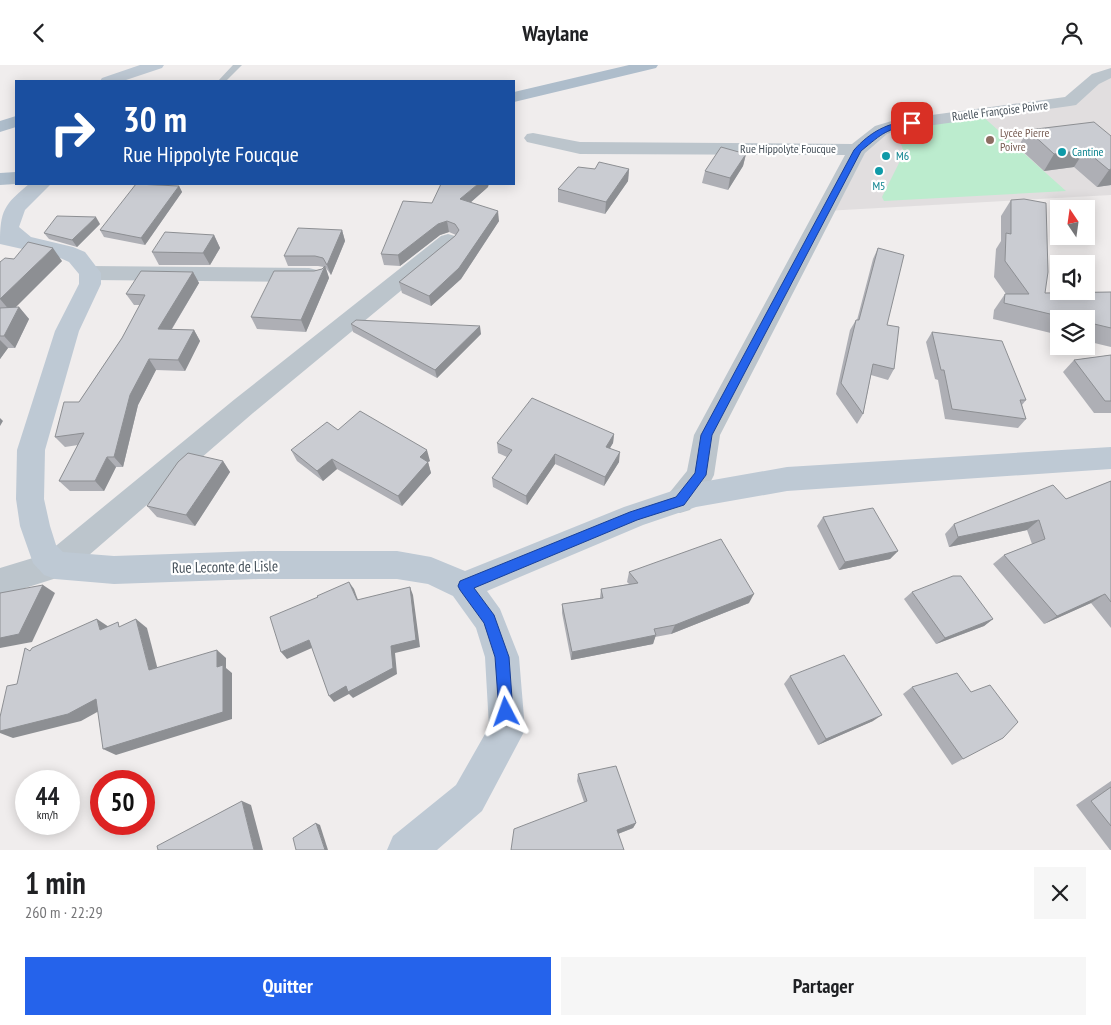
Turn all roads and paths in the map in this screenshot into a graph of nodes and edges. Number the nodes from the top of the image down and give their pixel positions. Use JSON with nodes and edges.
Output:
{"nodes":[{"id":1,"x":156,"y":65,"type":"edge"},
{"id":2,"x":238,"y":65,"type":"edge"},
{"id":3,"x":650,"y":65,"type":"edge"},
{"id":4,"x":1111,"y":73,"type":"edge"},
{"id":5,"x":115,"y":79,"type":"edge"},
{"id":6,"x":223,"y":80,"type":"edge"},
{"id":7,"x":515,"y":97,"type":"edge"},
{"id":8,"x":15,"y":121,"type":"edge"},
{"id":9,"x":0,"y":127,"type":"edge"},
{"id":10,"x":534,"y":138,"type":"dead end"},
{"id":11,"x":857,"y":150,"type":"junction"},
{"id":12,"x":15,"y":178,"type":"edge"},
{"id":13,"x":0,"y":179,"type":"edge"},
{"id":14,"x":40,"y":185,"type":"edge"},
{"id":15,"x":12,"y":239,"type":"edge"},
{"id":16,"x":448,"y":241,"type":"edge"},
{"id":17,"x":90,"y":273,"type":"junction"},
{"id":18,"x":318,"y":275,"type":"edge"},
{"id":19,"x":1111,"y":458,"type":"edge"},
{"id":20,"x":680,"y":501,"type":"junction"},
{"id":21,"x":55,"y":565,"type":"junction"},
{"id":22,"x":0,"y":582,"type":"edge"},
{"id":23,"x":464,"y":586,"type":"junction"},
{"id":24,"x":407,"y":850,"type":"edge"}],
"edges":[{"from":1,"to":5,"type":"main road"},
{"from":2,"to":6,"type":"lane"},
{"from":3,"to":7,"type":"main road"},
{"from":4,"to":11,"type":"street","name":"Ruelle Françoise Poivre"},
{"from":8,"to":9,"type":"main road"},
{"from":10,"to":11,"type":"street","name":"Rue Hippolyte Foucque"},
{"from":11,"to":20,"type":"street","name":"Rue Hippolyte Foucque"},
{"from":12,"to":13,"type":"main road"},
{"from":14,"to":15,"type":"main road"},
{"from":15,"to":17,"type":"main road"},
{"from":16,"to":21,"type":"street"},
{"from":17,"to":18,"type":"street"},
{"from":17,"to":21,"type":"main road"},
{"from":19,"to":20,"type":"main road"},
{"from":20,"to":23,"type":"main road"},
{"from":21,"to":22,"type":"street"},
{"from":21,"to":23,"type":"main road","name":"Rue Leconte de Lisle"},
{"from":23,"to":24,"type":"main road","name":"Rue Leconte de Lisle"}]}
